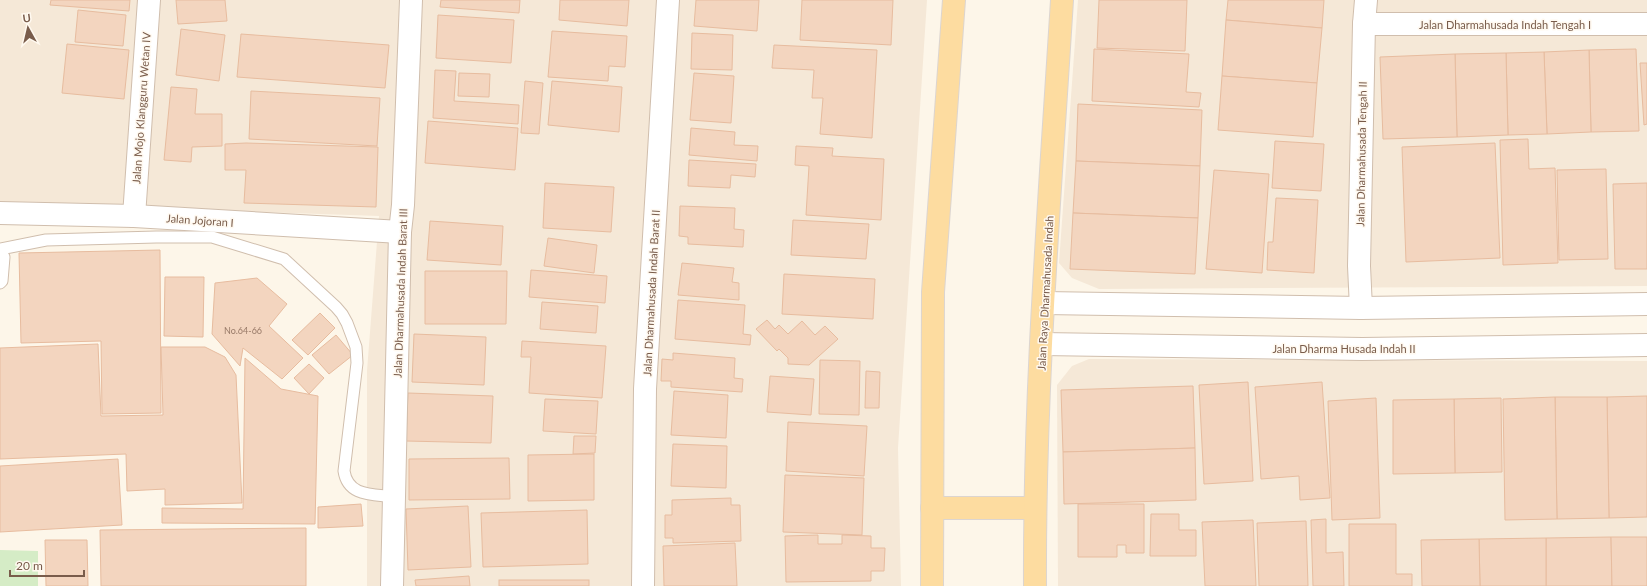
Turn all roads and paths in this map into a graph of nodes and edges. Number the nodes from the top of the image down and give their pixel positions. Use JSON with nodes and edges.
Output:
{"nodes":[{"id":1,"x":149,"y":0,"type":"edge"},
{"id":2,"x":411,"y":0,"type":"edge"},
{"id":3,"x":668,"y":0,"type":"edge"},
{"id":4,"x":954,"y":0,"type":"edge"},
{"id":5,"x":1062,"y":0,"type":"edge"},
{"id":6,"x":1366,"y":0,"type":"edge"},
{"id":7,"x":1364,"y":24,"type":"junction"},
{"id":8,"x":1647,"y":24,"type":"edge"},
{"id":9,"x":0,"y":213,"type":"edge"},
{"id":10,"x":134,"y":216,"type":"junction"},
{"id":11,"x":400,"y":232,"type":"junction"},
{"id":12,"x":0,"y":251,"type":"edge"},
{"id":13,"x":0,"y":283,"type":"edge"},
{"id":14,"x":1044,"y":303,"type":"junction"},
{"id":15,"x":1647,"y":304,"type":"edge"},
{"id":16,"x":1361,"y":308,"type":"junction"},
{"id":17,"x":1042,"y":344,"type":"junction"},
{"id":18,"x":1647,"y":345,"type":"edge"},
{"id":19,"x":394,"y":497,"type":"junction"},
{"id":20,"x":932,"y":508,"type":"junction"},
{"id":21,"x":1035,"y":508,"type":"junction"},
{"id":22,"x":392,"y":586,"type":"edge"},
{"id":23,"x":643,"y":586,"type":"edge"},
{"id":24,"x":932,"y":586,"type":"edge"},
{"id":25,"x":1035,"y":586,"type":"edge"}],
"edges":[{"from":1,"to":10,"type":"street","name":"Jalan Mojo Klangguru Wetan IV"},
{"from":2,"to":11,"type":"street","name":"Jalan Dharmahusada Indah Barat III"},
{"from":3,"to":23,"type":"street","name":"Jalan Dharmahusada Indah Barat II"},
{"from":4,"to":20,"type":"main road"},
{"from":5,"to":14,"type":"main road","name":"Jalan Raya Dharmahusada Indah"},
{"from":6,"to":7,"type":"street","name":"Jalan Dharmahusada Tengah II"},
{"from":7,"to":8,"type":"street","name":"Jalan Dharmahusada Indah Tengah I"},
{"from":7,"to":16,"type":"street","name":"Jalan Dharmahusada Tengah II"},
{"from":9,"to":10,"type":"street","name":"Jalan Jojoran I"},
{"from":10,"to":11,"type":"street","name":"Jalan Jojoran I"},
{"from":11,"to":19,"type":"street","name":"Jalan Dharmahusada Indah Barat III"},
{"from":12,"to":13,"type":"lane"},
{"from":12,"to":19,"type":"lane"},
{"from":14,"to":16,"type":"street"},
{"from":14,"to":17,"type":"main road","name":"Jalan Raya Dharmahusada Indah"},
{"from":15,"to":16,"type":"street"},
{"from":17,"to":18,"type":"street","name":"Jalan Dharma Husada Indah II"},
{"from":17,"to":21,"type":"main road","name":"Jalan Raya Dharmahusada Indah"},
{"from":19,"to":22,"type":"street","name":"Jalan Dharmahusada Indah Barat III"},
{"from":20,"to":21,"type":"main road"},
{"from":20,"to":24,"type":"main road"},
{"from":21,"to":25,"type":"main road","name":"Jalan Raya Dharmahusada Indah"}]}
